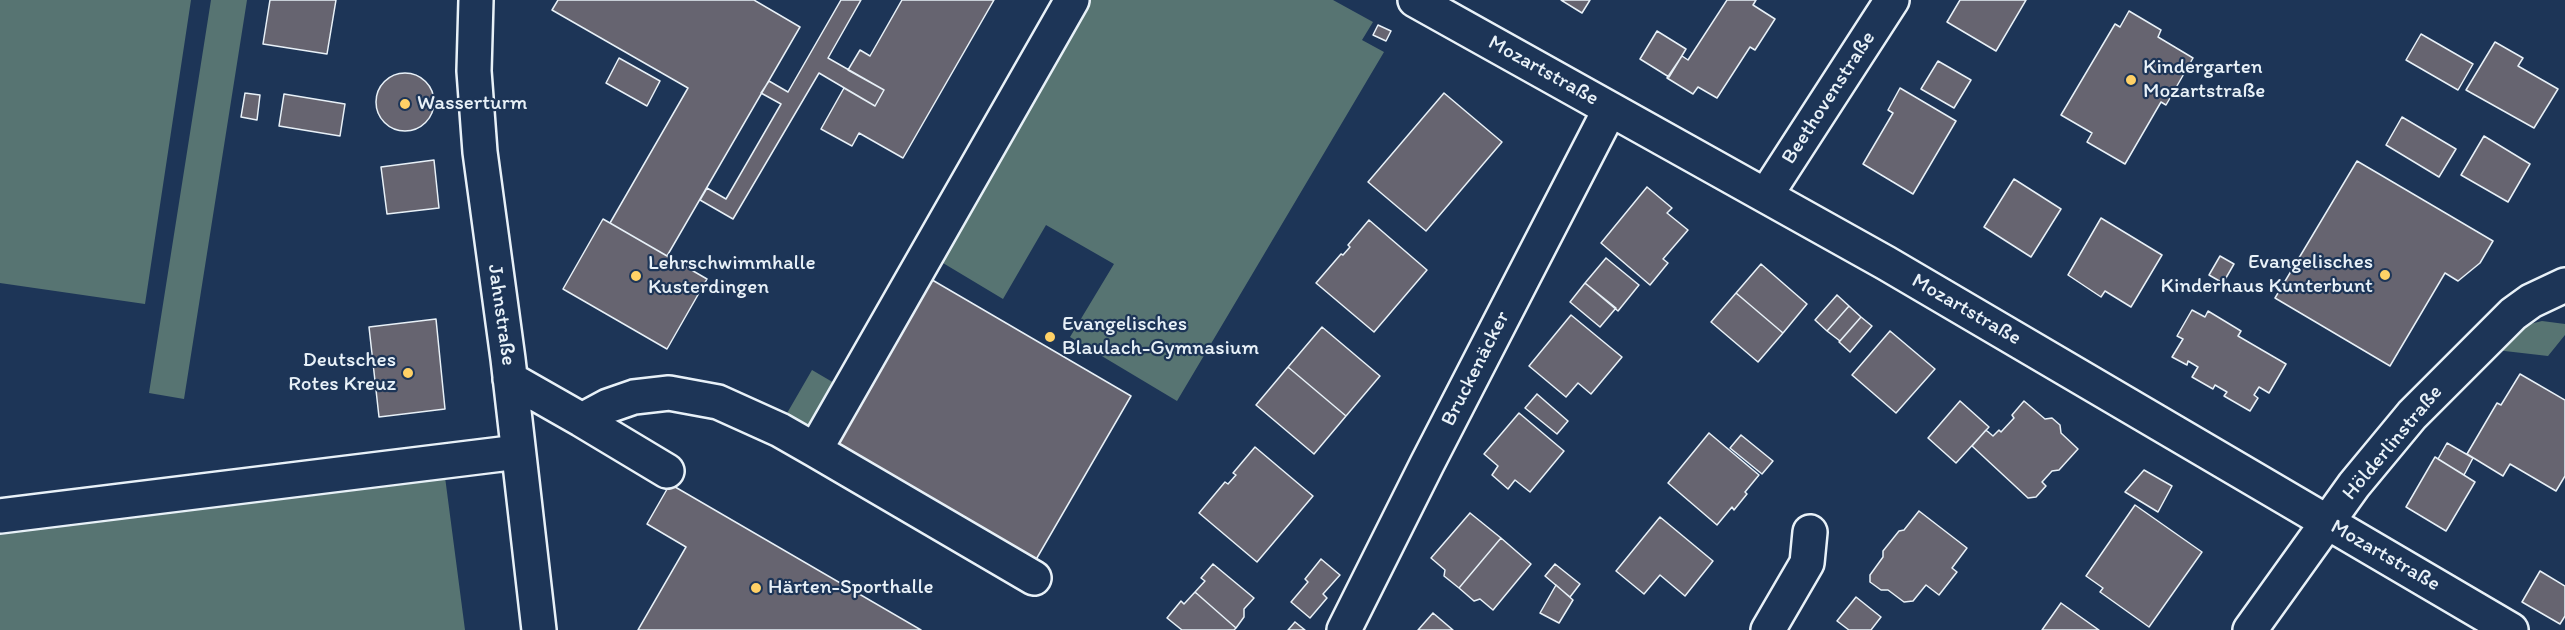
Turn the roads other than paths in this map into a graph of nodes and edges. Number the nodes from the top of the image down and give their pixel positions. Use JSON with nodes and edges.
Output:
{"nodes":[{"id":1,"x":476,"y":0,"type":"edge"},
{"id":2,"x":1072,"y":0,"type":"edge"},
{"id":3,"x":1415,"y":0,"type":"edge"},
{"id":4,"x":1892,"y":0,"type":"edge"},
{"id":5,"x":1451,"y":9,"type":"edge"},
{"id":6,"x":1610,"y":109,"type":"junction"},
{"id":7,"x":1766,"y":195,"type":"junction"},
{"id":8,"x":2565,"y":285,"type":"edge"},
{"id":9,"x":510,"y":379,"type":"junction"},
{"id":10,"x":582,"y":420,"type":"junction"},
{"id":11,"x":815,"y":450,"type":"junction"},
{"id":12,"x":518,"y":452,"type":"junction"},
{"id":13,"x":667,"y":471,"type":"dead end"},
{"id":14,"x":0,"y":516,"type":"edge"},
{"id":15,"x":2328,"y":523,"type":"junction"},
{"id":16,"x":1810,"y":532,"type":"dead end"},
{"id":17,"x":1035,"y":578,"type":"dead end"},
{"id":18,"x":539,"y":630,"type":"edge"},
{"id":19,"x":1344,"y":630,"type":"edge"},
{"id":20,"x":1768,"y":630,"type":"edge"},
{"id":21,"x":2250,"y":630,"type":"edge"},
{"id":22,"x":2511,"y":630,"type":"edge"}],
"edges":[{"from":1,"to":9,"type":"street","name":"Jahnstraße"},
{"from":2,"to":11,"type":"street"},
{"from":3,"to":5,"type":"street","name":"Mozartstraße"},
{"from":4,"to":7,"type":"street","name":"Beethovenstraße"},
{"from":5,"to":6,"type":"street","name":"Mozartstraße"},
{"from":6,"to":7,"type":"street","name":"Mozartstraße"},
{"from":6,"to":19,"type":"street","name":"Bruckenäcker"},
{"from":7,"to":15,"type":"street","name":"Mozartstraße"},
{"from":8,"to":15,"type":"street","name":"Hölderlinstraße"},
{"from":9,"to":10,"type":"street"},
{"from":9,"to":12,"type":"street","name":"Jahnstraße"},
{"from":10,"to":11,"type":"street"},
{"from":10,"to":13,"type":"street"},
{"from":11,"to":17,"type":"street"},
{"from":12,"to":14,"type":"street"},
{"from":12,"to":18,"type":"street","name":"Jahnstraße"},
{"from":15,"to":21,"type":"street","name":"Hölderlinstraße"},
{"from":15,"to":22,"type":"street","name":"Mozartstraße"},
{"from":16,"to":20,"type":"street"}]}
